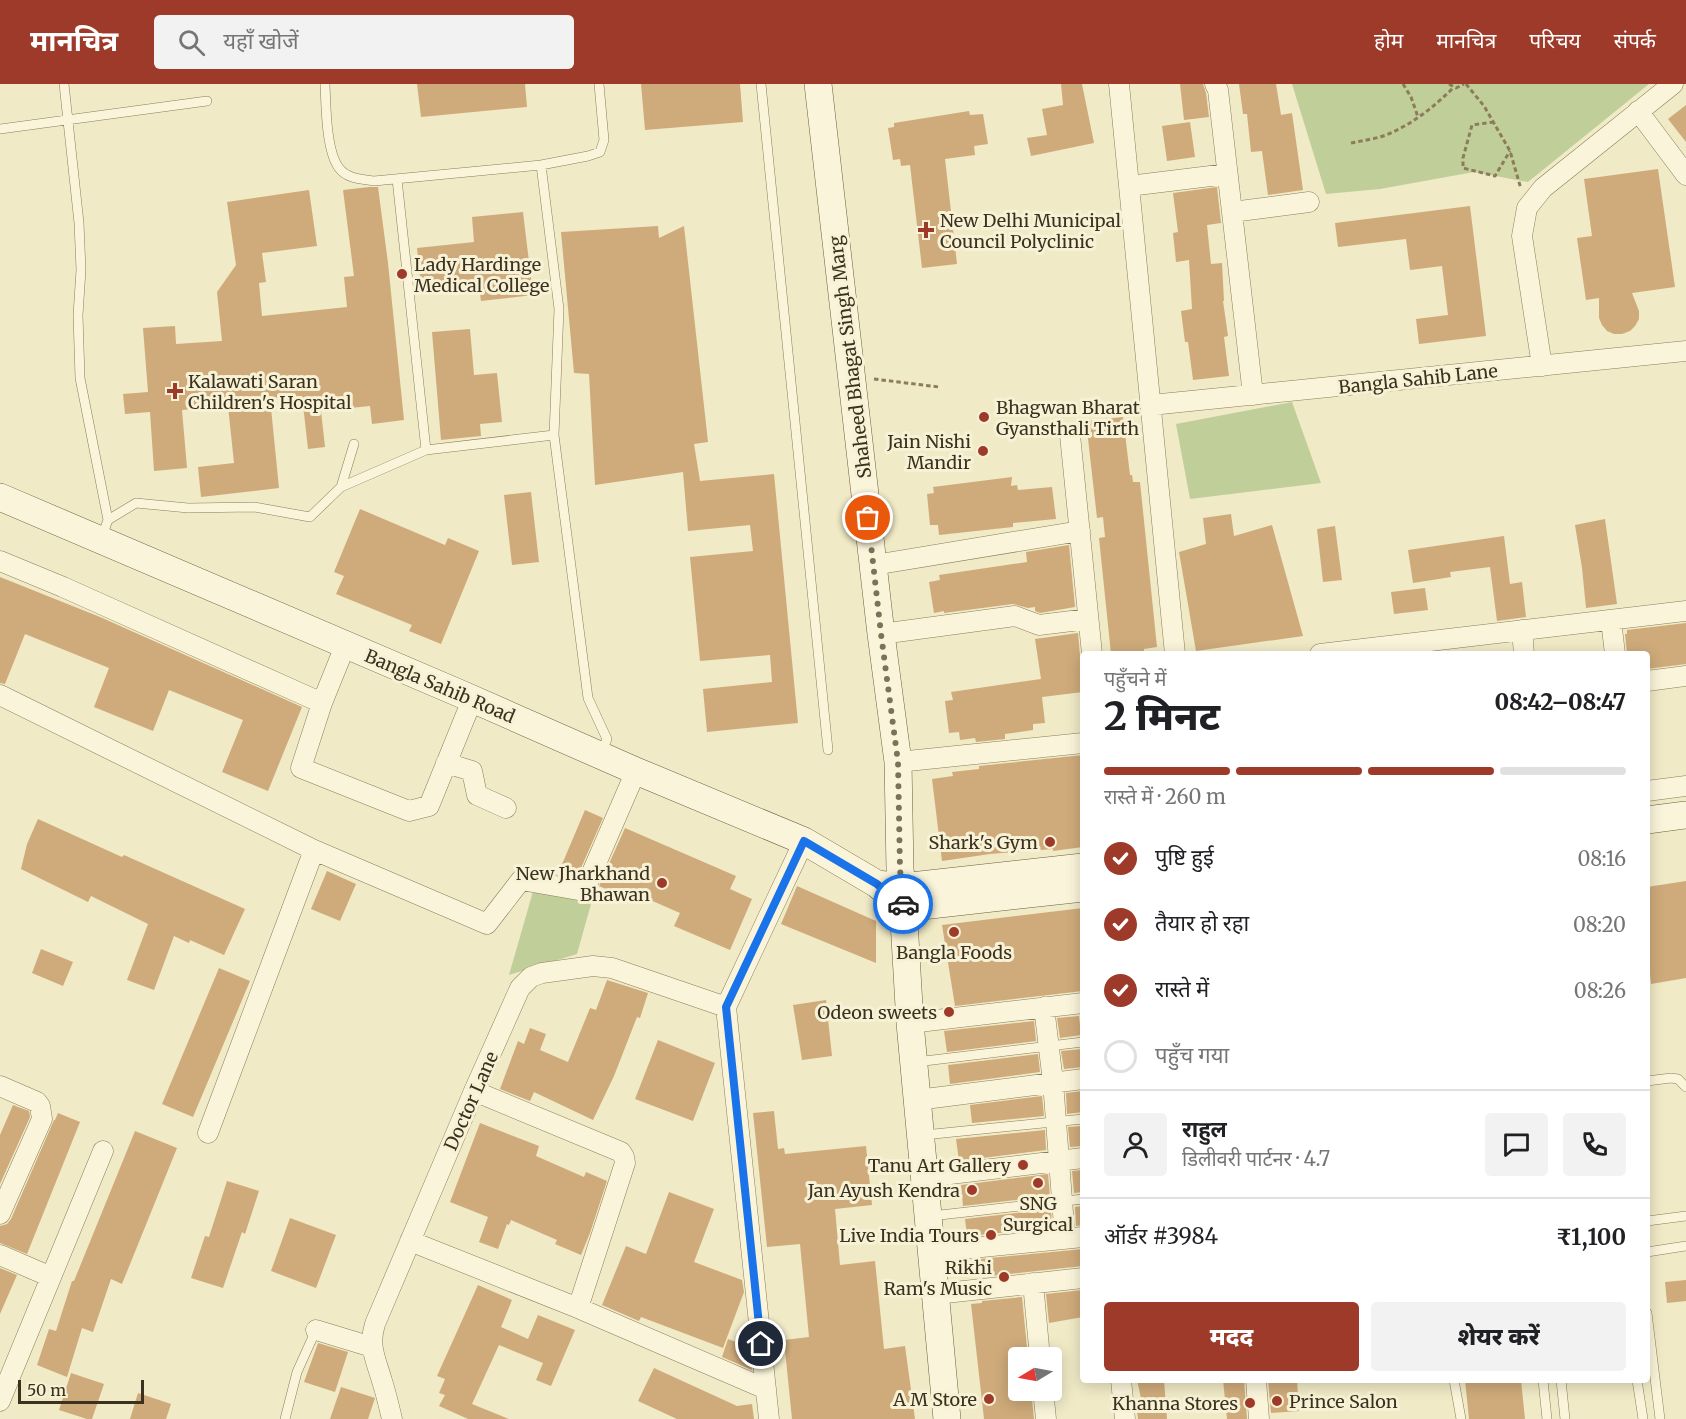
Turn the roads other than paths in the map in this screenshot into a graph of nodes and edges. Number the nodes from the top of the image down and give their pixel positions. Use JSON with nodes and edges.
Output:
{"nodes":[{"id":1,"x":64,"y":84,"type":"edge"},
{"id":2,"x":324,"y":84,"type":"edge"},
{"id":3,"x":599,"y":84,"type":"edge"},
{"id":4,"x":761,"y":84,"type":"edge"},
{"id":5,"x":818,"y":84,"type":"edge"},
{"id":6,"x":1119,"y":84,"type":"edge"},
{"id":7,"x":1215,"y":84,"type":"edge"},
{"id":8,"x":1672,"y":84,"type":"edge"},
{"id":9,"x":207,"y":101,"type":"dead end"},
{"id":10,"x":1638,"y":111,"type":"junction"},
{"id":11,"x":69,"y":120,"type":"junction"},
{"id":12,"x":0,"y":129,"type":"edge"},
{"id":13,"x":541,"y":165,"type":"junction"},
{"id":14,"x":1227,"y":174,"type":"junction"},
{"id":15,"x":1686,"y":175,"type":"edge"},
{"id":16,"x":397,"y":179,"type":"junction"},
{"id":17,"x":1129,"y":186,"type":"junction"},
{"id":18,"x":1309,"y":202,"type":"dead end"},
{"id":19,"x":1232,"y":212,"type":"junction"},
{"id":20,"x":1686,"y":351,"type":"edge"},
{"id":21,"x":1542,"y":366,"type":"junction"},
{"id":22,"x":1253,"y":395,"type":"junction"},
{"id":23,"x":1151,"y":405,"type":"junction"},
{"id":24,"x":554,"y":435,"type":"junction"},
{"id":25,"x":1071,"y":435,"type":"dead end"},
{"id":26,"x":354,"y":444,"type":"dead end"},
{"id":27,"x":426,"y":450,"type":"junction"},
{"id":28,"x":340,"y":487,"type":"junction"},
{"id":29,"x":1,"y":499,"type":"edge"},
{"id":30,"x":104,"y":530,"type":"junction"},
{"id":31,"x":1080,"y":531,"type":"junction"},
{"id":32,"x":0,"y":561,"type":"edge"},
{"id":33,"x":874,"y":565,"type":"junction"},
{"id":34,"x":1686,"y":611,"type":"edge"},
{"id":35,"x":1088,"y":619,"type":"junction"},
{"id":36,"x":1611,"y":620,"type":"junction"},
{"id":37,"x":1522,"y":630,"type":"junction"},
{"id":38,"x":881,"y":634,"type":"junction"},
{"id":39,"x":345,"y":646,"type":"junction"},
{"id":40,"x":1092,"y":651,"type":"edge"},
{"id":41,"x":1175,"y":651,"type":"edge"},
{"id":42,"x":1345,"y":651,"type":"edge"},
{"id":43,"x":1524,"y":651,"type":"edge"},
{"id":44,"x":1615,"y":651,"type":"edge"},
{"id":45,"x":1686,"y":676,"type":"edge"},
{"id":46,"x":1650,"y":681,"type":"edge"},
{"id":47,"x":0,"y":695,"type":"edge"},
{"id":48,"x":472,"y":699,"type":"junction"},
{"id":49,"x":322,"y":703,"type":"junction"},
{"id":50,"x":1080,"y":743,"type":"edge"},
{"id":51,"x":828,"y":750,"type":"dead end"},
{"id":52,"x":600,"y":756,"type":"junction"},
{"id":53,"x":898,"y":762,"type":"junction"},
{"id":54,"x":446,"y":763,"type":"junction"},
{"id":55,"x":636,"y":771,"type":"junction"},
{"id":56,"x":1686,"y":786,"type":"edge"},
{"id":57,"x":1650,"y":791,"type":"edge"},
{"id":58,"x":1686,"y":797,"type":"edge"},
{"id":59,"x":1650,"y":802,"type":"edge"},
{"id":60,"x":506,"y":808,"type":"dead end"},
{"id":61,"x":1686,"y":815,"type":"edge"},
{"id":62,"x":1650,"y":820,"type":"edge"},
{"id":63,"x":804,"y":841,"type":"junction"},
{"id":64,"x":314,"y":850,"type":"junction"},
{"id":65,"x":1080,"y":867,"type":"edge"},
{"id":66,"x":1080,"y":888,"type":"edge"},
{"id":67,"x":894,"y":893,"type":"junction"},
{"id":68,"x":1080,"y":1003,"type":"edge"},
{"id":69,"x":726,"y":1007,"type":"junction"},
{"id":70,"x":1044,"y":1007,"type":"junction"},
{"id":71,"x":910,"y":1023,"type":"junction"},
{"id":72,"x":1080,"y":1042,"type":"edge"},
{"id":73,"x":1048,"y":1047,"type":"junction"},
{"id":74,"x":914,"y":1062,"type":"junction"},
{"id":75,"x":1080,"y":1079,"type":"edge"},
{"id":76,"x":1650,"y":1081,"type":"edge"},
{"id":77,"x":1053,"y":1082,"type":"junction"},
{"id":78,"x":0,"y":1086,"type":"edge"},
{"id":79,"x":1686,"y":1087,"type":"edge"},
{"id":80,"x":474,"y":1091,"type":"junction"},
{"id":81,"x":917,"y":1100,"type":"junction"},
{"id":82,"x":1080,"y":1119,"type":"edge"},
{"id":83,"x":1057,"y":1123,"type":"junction"},
{"id":84,"x":208,"y":1133,"type":"dead end"},
{"id":85,"x":920,"y":1135,"type":"junction"},
{"id":86,"x":103,"y":1151,"type":"dead end"},
{"id":87,"x":1080,"y":1158,"type":"edge"},
{"id":88,"x":1060,"y":1160,"type":"junction"},
{"id":89,"x":925,"y":1177,"type":"junction"},
{"id":90,"x":1080,"y":1199,"type":"edge"},
{"id":91,"x":1063,"y":1202,"type":"junction"},
{"id":92,"x":0,"y":1214,"type":"edge"},
{"id":93,"x":928,"y":1216,"type":"junction"},
{"id":94,"x":1686,"y":1216,"type":"edge"},
{"id":95,"x":1650,"y":1221,"type":"edge"},
{"id":96,"x":1074,"y":1238,"type":"edge"},
{"id":97,"x":410,"y":1241,"type":"junction"},
{"id":98,"x":1686,"y":1246,"type":"edge"},
{"id":99,"x":932,"y":1252,"type":"junction"},
{"id":100,"x":1650,"y":1252,"type":"edge"},
{"id":101,"x":0,"y":1255,"type":"edge"},
{"id":102,"x":51,"y":1277,"type":"junction"},
{"id":103,"x":1080,"y":1278,"type":"edge"},
{"id":104,"x":1033,"y":1283,"type":"junction"},
{"id":105,"x":936,"y":1294,"type":"junction"},
{"id":106,"x":578,"y":1308,"type":"junction"},
{"id":107,"x":316,"y":1330,"type":"joint"},
{"id":108,"x":1650,"y":1337,"type":"edge"},
{"id":109,"x":372,"y":1347,"type":"junction"},
{"id":110,"x":1039,"y":1347,"type":"edge"},
{"id":111,"x":1121,"y":1383,"type":"edge"},
{"id":112,"x":1256,"y":1383,"type":"edge"},
{"id":113,"x":1455,"y":1383,"type":"edge"},
{"id":114,"x":1543,"y":1383,"type":"edge"},
{"id":115,"x":1561,"y":1383,"type":"edge"},
{"id":116,"x":1637,"y":1383,"type":"edge"},
{"id":117,"x":766,"y":1389,"type":"junction"},
{"id":118,"x":0,"y":1401,"type":"edge"},
{"id":119,"x":1044,"y":1401,"type":"edge"},
{"id":120,"x":285,"y":1419,"type":"edge"},
{"id":121,"x":392,"y":1419,"type":"edge"},
{"id":122,"x":769,"y":1419,"type":"edge"},
{"id":123,"x":947,"y":1419,"type":"edge"},
{"id":124,"x":1046,"y":1419,"type":"edge"},
{"id":125,"x":1125,"y":1419,"type":"edge"},
{"id":126,"x":1259,"y":1419,"type":"edge"},
{"id":127,"x":1461,"y":1419,"type":"edge"},
{"id":128,"x":1547,"y":1419,"type":"edge"},
{"id":129,"x":1565,"y":1419,"type":"edge"},
{"id":130,"x":1642,"y":1419,"type":"edge"},
{"id":131,"x":1660,"y":1419,"type":"edge"}],
"edges":[{"from":1,"to":11,"type":"lane"},
{"from":2,"to":16,"type":"lane"},
{"from":3,"to":13,"type":"lane"},
{"from":4,"to":51,"type":"lane"},
{"from":5,"to":33,"type":"street","name":"Shaheed Bhagat Singh Marg"},
{"from":6,"to":17,"type":"street"},
{"from":7,"to":14,"type":"street"},
{"from":8,"to":10,"type":"street"},
{"from":9,"to":11,"type":"lane"},
{"from":10,"to":15,"type":"street"},
{"from":10,"to":21,"type":"street"},
{"from":11,"to":12,"type":"lane"},
{"from":11,"to":30,"type":"lane"},
{"from":13,"to":16,"type":"lane"},
{"from":13,"to":24,"type":"lane"},
{"from":14,"to":17,"type":"street"},
{"from":14,"to":19,"type":"street"},
{"from":16,"to":27,"type":"lane"},
{"from":17,"to":23,"type":"street"},
{"from":18,"to":19,"type":"street"},
{"from":19,"to":22,"type":"street"},
{"from":20,"to":21,"type":"street","name":"Bangla Sahib Lane"},
{"from":21,"to":22,"type":"street","name":"Bangla Sahib Lane"},
{"from":22,"to":23,"type":"street","name":"Bangla Sahib Lane"},
{"from":23,"to":41,"type":"street"},
{"from":24,"to":27,"type":"lane"},
{"from":24,"to":52,"type":"lane"},
{"from":25,"to":31,"type":"street"},
{"from":26,"to":28,"type":"lane"},
{"from":27,"to":28,"type":"lane"},
{"from":28,"to":30,"type":"lane"},
{"from":29,"to":30,"type":"street","name":"Bangla Sahib Road"},
{"from":30,"to":39,"type":"street","name":"Bangla Sahib Road"},
{"from":31,"to":33,"type":"street"},
{"from":31,"to":35,"type":"street"},
{"from":32,"to":49,"type":"street"},
{"from":33,"to":38,"type":"street","name":"Shaheed Bhagat Singh Marg"},
{"from":34,"to":36,"type":"street"},
{"from":35,"to":38,"type":"street"},
{"from":35,"to":40,"type":"street"},
{"from":36,"to":37,"type":"street"},
{"from":36,"to":44,"type":"street"},
{"from":37,"to":42,"type":"street"},
{"from":37,"to":43,"type":"street"},
{"from":38,"to":53,"type":"street","name":"Shaheed Bhagat Singh Marg"},
{"from":39,"to":48,"type":"street","name":"Bangla Sahib Road"},
{"from":39,"to":49,"type":"street"},
{"from":45,"to":46,"type":"street"},
{"from":47,"to":64,"type":"street"},
{"from":48,"to":52,"type":"street","name":"Bangla Sahib Road"},
{"from":48,"to":54,"type":"street"},
{"from":49,"to":54,"type":"street"},
{"from":50,"to":53,"type":"street"},
{"from":52,"to":55,"type":"street","name":"Bangla Sahib Road"},
{"from":53,"to":67,"type":"street","name":"Shaheed Bhagat Singh Marg"},
{"from":54,"to":60,"type":"street"},
{"from":55,"to":63,"type":"street","name":"Bangla Sahib Road"},
{"from":55,"to":64,"type":"street"},
{"from":56,"to":57,"type":"street"},
{"from":58,"to":59,"type":"street"},
{"from":61,"to":62,"type":"street"},
{"from":63,"to":67,"type":"street","name":"Bangla Sahib Road"},
{"from":63,"to":69,"type":"street"},
{"from":64,"to":84,"type":"street"},
{"from":65,"to":67,"type":"street"},
{"from":66,"to":67,"type":"street"},
{"from":67,"to":71,"type":"street","name":"Shaheed Bhagat Singh Marg"},
{"from":68,"to":70,"type":"street"},
{"from":69,"to":80,"type":"street","name":"Doctor Lane"},
{"from":69,"to":117,"type":"street"},
{"from":70,"to":71,"type":"street"},
{"from":70,"to":73,"type":"street"},
{"from":71,"to":74,"type":"street","name":"Shaheed Bhagat Singh Marg"},
{"from":72,"to":73,"type":"lane"},
{"from":73,"to":74,"type":"lane"},
{"from":73,"to":77,"type":"street"},
{"from":74,"to":81,"type":"street","name":"Shaheed Bhagat Singh Marg"},
{"from":75,"to":77,"type":"street"},
{"from":76,"to":79,"type":"lane"},
{"from":77,"to":81,"type":"street"},
{"from":77,"to":83,"type":"street"},
{"from":78,"to":92,"type":"street"},
{"from":80,"to":97,"type":"street","name":"Doctor Lane"},
{"from":80,"to":106,"type":"street"},
{"from":81,"to":85,"type":"street","name":"Shaheed Bhagat Singh Marg"},
{"from":82,"to":83,"type":"lane"},
{"from":83,"to":85,"type":"lane"},
{"from":83,"to":88,"type":"street"},
{"from":85,"to":89,"type":"street","name":"Shaheed Bhagat Singh Marg"},
{"from":86,"to":102,"type":"street"},
{"from":87,"to":88,"type":"street"},
{"from":88,"to":89,"type":"street"},
{"from":88,"to":91,"type":"street"},
{"from":89,"to":93,"type":"street","name":"Shaheed Bhagat Singh Marg"},
{"from":90,"to":91,"type":"lane"},
{"from":91,"to":93,"type":"lane"},
{"from":91,"to":96,"type":"street"},
{"from":93,"to":99,"type":"street","name":"Shaheed Bhagat Singh Marg"},
{"from":94,"to":95,"type":"lane"},
{"from":96,"to":99,"type":"street"},
{"from":97,"to":106,"type":"street"},
{"from":97,"to":109,"type":"street","name":"Doctor Lane"},
{"from":98,"to":100,"type":"lane"},
{"from":99,"to":105,"type":"street","name":"Shaheed Bhagat Singh Marg"},
{"from":101,"to":102,"type":"street"},
{"from":102,"to":118,"type":"street"},
{"from":103,"to":104,"type":"street"},
{"from":104,"to":105,"type":"street"},
{"from":104,"to":110,"type":"street"},
{"from":105,"to":123,"type":"street","name":"Shaheed Bhagat Singh Marg"},
{"from":106,"to":117,"type":"street"},
{"from":107,"to":109,"type":"street"},
{"from":107,"to":120,"type":"lane"},
{"from":108,"to":131,"type":"lane"},
{"from":109,"to":121,"type":"street","name":"Doctor Lane"},
{"from":111,"to":125,"type":"street"},
{"from":112,"to":126,"type":"street"},
{"from":113,"to":127,"type":"lane"},
{"from":114,"to":128,"type":"lane"},
{"from":115,"to":129,"type":"lane"},
{"from":116,"to":130,"type":"lane"},
{"from":117,"to":122,"type":"street"},
{"from":119,"to":124,"type":"street"}]}
